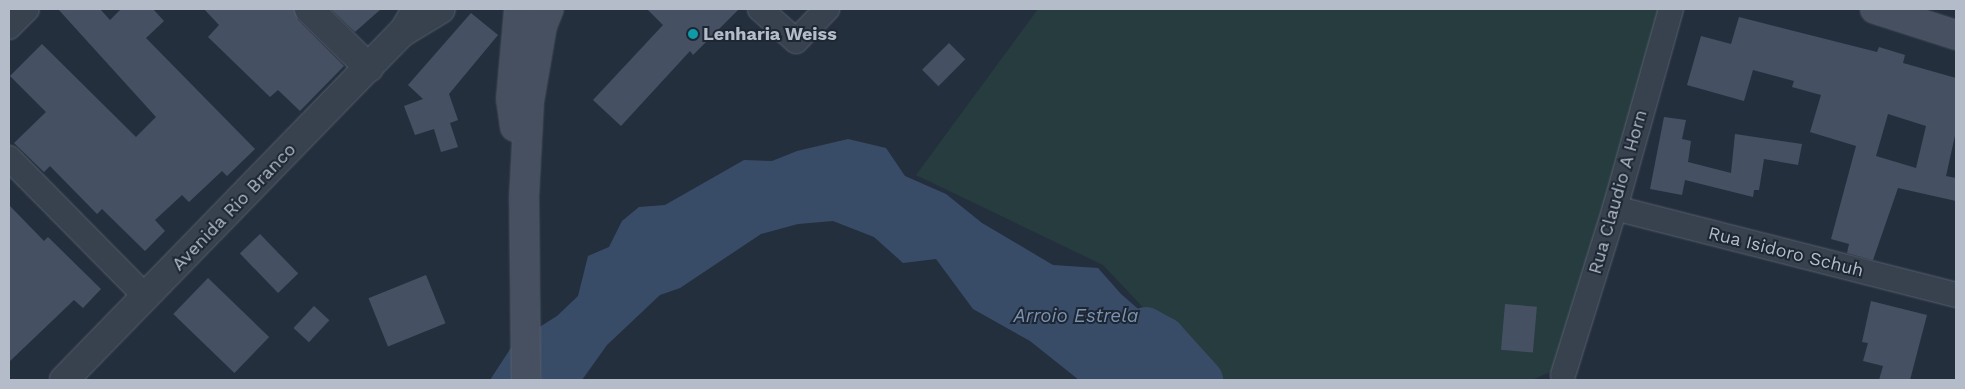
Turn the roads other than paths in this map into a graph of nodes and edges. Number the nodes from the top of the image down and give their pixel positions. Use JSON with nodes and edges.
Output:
{"nodes":[{"id":1,"x":27,"y":9,"type":"edge"},
{"id":2,"x":309,"y":9,"type":"edge"},
{"id":3,"x":417,"y":9,"type":"edge"},
{"id":4,"x":441,"y":9,"type":"edge"},
{"id":5,"x":519,"y":9,"type":"edge"},
{"id":6,"x":549,"y":9,"type":"edge"},
{"id":7,"x":760,"y":9,"type":"edge"},
{"id":8,"x":827,"y":9,"type":"edge"},
{"id":9,"x":1671,"y":9,"type":"edge"},
{"id":10,"x":1875,"y":9,"type":"edge"},
{"id":11,"x":9,"y":27,"type":"edge"},
{"id":12,"x":403,"y":32,"type":"junction"},
{"id":13,"x":1956,"y":35,"type":"edge"},
{"id":14,"x":369,"y":68,"type":"junction"},
{"id":15,"x":9,"y":158,"type":"edge"},
{"id":16,"x":524,"y":201,"type":"junction"},
{"id":17,"x":1615,"y":208,"type":"junction"},
{"id":18,"x":1956,"y":295,"type":"edge"},
{"id":19,"x":146,"y":297,"type":"junction"},
{"id":20,"x":1563,"y":375,"type":"dead end"},
{"id":21,"x":64,"y":380,"type":"edge"},
{"id":22,"x":526,"y":380,"type":"edge"}],
"edges":[{"from":1,"to":11,"type":"street"},
{"from":2,"to":14,"type":"street"},
{"from":3,"to":12,"type":"street","name":"Avenida Rio Branco"},
{"from":4,"to":12,"type":"street","name":"Avenida Rio Branco"},
{"from":5,"to":16,"type":"main road"},
{"from":6,"to":16,"type":"main road"},
{"from":7,"to":8,"type":"street"},
{"from":9,"to":17,"type":"street","name":"Rua Claudio A Horn"},
{"from":10,"to":13,"type":"main road"},
{"from":12,"to":14,"type":"street","name":"Avenida Rio Branco"},
{"from":14,"to":19,"type":"street","name":"Avenida Rio Branco"},
{"from":15,"to":19,"type":"street"},
{"from":16,"to":22,"type":"main road"},
{"from":17,"to":18,"type":"street","name":"Rua Isidoro Schuh"},
{"from":17,"to":20,"type":"street","name":"Rua Claudio A Horn"},
{"from":19,"to":21,"type":"street","name":"Avenida Rio Branco"}]}
